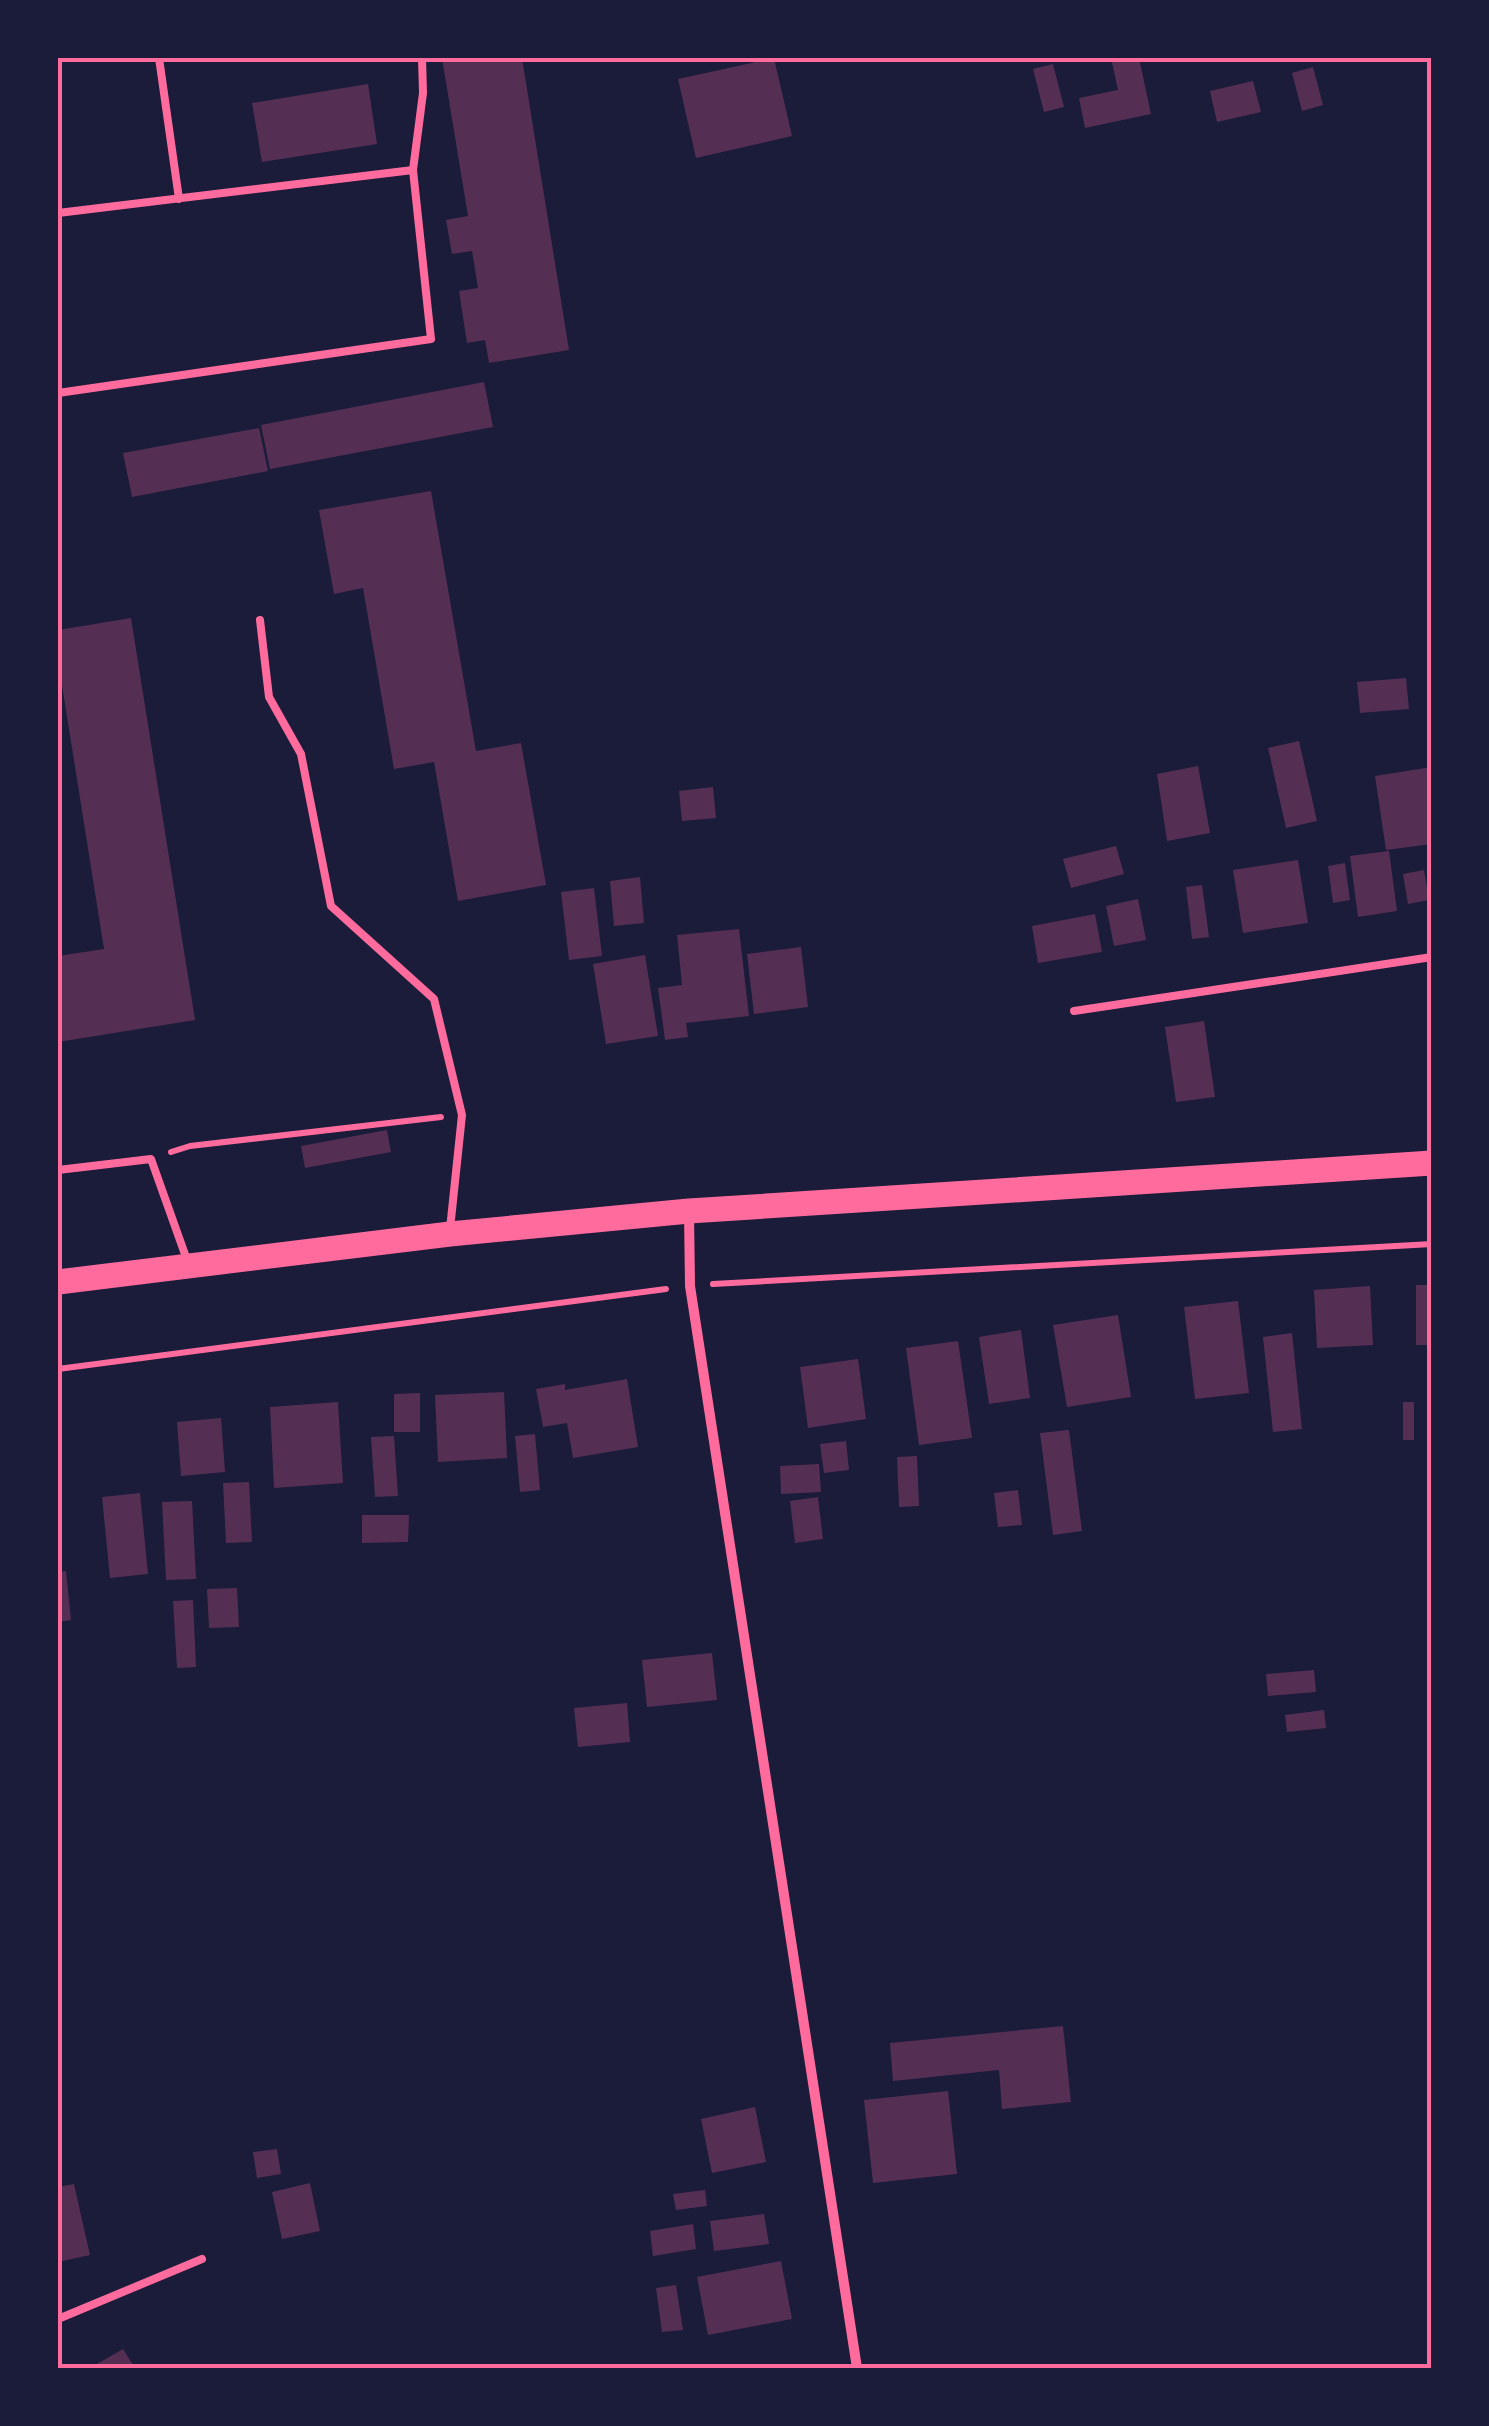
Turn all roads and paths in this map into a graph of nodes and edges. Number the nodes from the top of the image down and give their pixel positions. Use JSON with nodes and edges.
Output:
{"nodes":[{"id":1,"x":159,"y":58,"type":"edge"},
{"id":2,"x":422,"y":58,"type":"edge"},
{"id":3,"x":414,"y":170,"type":"junction"},
{"id":4,"x":179,"y":199,"type":"junction"},
{"id":5,"x":58,"y":213,"type":"edge"},
{"id":6,"x":58,"y":393,"type":"edge"},
{"id":7,"x":260,"y":620,"type":"dead end"},
{"id":8,"x":1432,"y":957,"type":"edge"},
{"id":9,"x":1074,"y":1011,"type":"dead end"},
{"id":10,"x":462,"y":1115,"type":"junction"},
{"id":11,"x":151,"y":1160,"type":"junction"},
{"id":12,"x":1432,"y":1163,"type":"edge"},
{"id":13,"x":58,"y":1170,"type":"edge"},
{"id":14,"x":688,"y":1211,"type":"junction"},
{"id":15,"x":450,"y":1234,"type":"junction"},
{"id":16,"x":1432,"y":1244,"type":"edge"},
{"id":17,"x":189,"y":1266,"type":"junction"},
{"id":18,"x":58,"y":1282,"type":"edge"},
{"id":19,"x":690,"y":1286,"type":"junction"},
{"id":20,"x":58,"y":1368,"type":"edge"},
{"id":21,"x":202,"y":2259,"type":"dead end"},
{"id":22,"x":58,"y":2319,"type":"edge"},
{"id":23,"x":856,"y":2368,"type":"edge"}],
"edges":[{"from":1,"to":4,"type":"lane"},
{"from":2,"to":3,"type":"lane"},
{"from":3,"to":4,"type":"lane"},
{"from":3,"to":6,"type":"lane"},
{"from":4,"to":5,"type":"lane"},
{"from":7,"to":10,"type":"lane"},
{"from":8,"to":9,"type":"lane"},
{"from":10,"to":11,"type":"path"},
{"from":10,"to":15,"type":"lane"},
{"from":11,"to":13,"type":"lane"},
{"from":11,"to":17,"type":"lane"},
{"from":12,"to":14,"type":"main road"},
{"from":14,"to":15,"type":"main road"},
{"from":14,"to":19,"type":"street"},
{"from":15,"to":17,"type":"main road"},
{"from":16,"to":19,"type":"path"},
{"from":17,"to":18,"type":"main road"},
{"from":19,"to":20,"type":"path"},
{"from":19,"to":23,"type":"street"},
{"from":21,"to":22,"type":"lane"}]}
